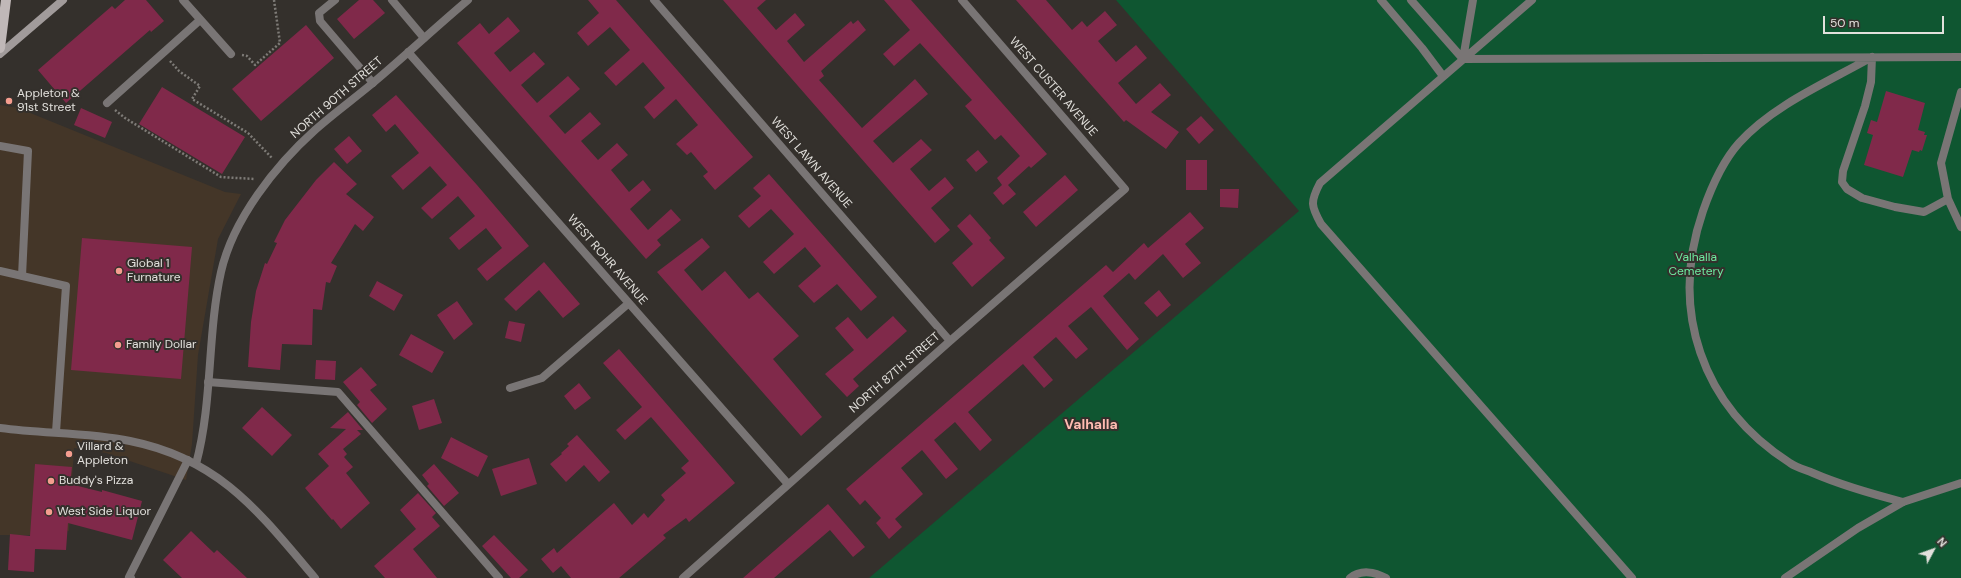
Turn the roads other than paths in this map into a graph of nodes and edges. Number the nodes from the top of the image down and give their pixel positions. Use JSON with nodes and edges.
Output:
{"nodes":[{"id":1,"x":6,"y":0,"type":"edge"},
{"id":2,"x":63,"y":0,"type":"edge"},
{"id":3,"x":183,"y":0,"type":"edge"},
{"id":4,"x":335,"y":0,"type":"edge"},
{"id":5,"x":392,"y":0,"type":"edge"},
{"id":6,"x":468,"y":0,"type":"edge"},
{"id":7,"x":654,"y":0,"type":"edge"},
{"id":8,"x":962,"y":0,"type":"edge"},
{"id":9,"x":1381,"y":0,"type":"edge"},
{"id":10,"x":1411,"y":0,"type":"edge"},
{"id":11,"x":1473,"y":0,"type":"edge"},
{"id":12,"x":1532,"y":0,"type":"edge"},
{"id":13,"x":200,"y":20,"type":"junction"},
{"id":14,"x":424,"y":38,"type":"junction"},
{"id":15,"x":0,"y":48,"type":"edge"},
{"id":16,"x":408,"y":52,"type":"junction"},
{"id":17,"x":0,"y":54,"type":"edge"},
{"id":18,"x":231,"y":54,"type":"road end"},
{"id":19,"x":1872,"y":57,"type":"junction"},
{"id":20,"x":1961,"y":57,"type":"edge"},
{"id":21,"x":1463,"y":59,"type":"junction"},
{"id":22,"x":1443,"y":76,"type":"junction"},
{"id":23,"x":373,"y":83,"type":"junction"},
{"id":24,"x":1961,"y":92,"type":"edge"},
{"id":25,"x":107,"y":103,"type":"road end"},
{"id":26,"x":0,"y":146,"type":"edge"},
{"id":27,"x":1125,"y":189,"type":"joint"},
{"id":28,"x":1948,"y":199,"type":"junction"},
{"id":29,"x":1961,"y":227,"type":"edge"},
{"id":30,"x":0,"y":271,"type":"edge"},
{"id":31,"x":22,"y":276,"type":"junction"},
{"id":32,"x":629,"y":303,"type":"junction"},
{"id":33,"x":950,"y":341,"type":"junction"},
{"id":34,"x":208,"y":382,"type":"junction"},
{"id":35,"x":510,"y":388,"type":"dead end"},
{"id":36,"x":0,"y":428,"type":"edge"},
{"id":37,"x":56,"y":432,"type":"junction"},
{"id":38,"x":188,"y":460,"type":"junction"},
{"id":39,"x":196,"y":464,"type":"junction"},
{"id":40,"x":1961,"y":483,"type":"edge"},
{"id":41,"x":788,"y":484,"type":"junction"},
{"id":42,"x":1903,"y":502,"type":"junction"},
{"id":43,"x":131,"y":578,"type":"edge"},
{"id":44,"x":315,"y":578,"type":"edge"},
{"id":45,"x":500,"y":578,"type":"edge"},
{"id":46,"x":683,"y":578,"type":"edge"},
{"id":47,"x":1350,"y":578,"type":"edge"},
{"id":48,"x":1386,"y":578,"type":"edge"},
{"id":49,"x":1632,"y":578,"type":"edge"},
{"id":50,"x":1785,"y":578,"type":"edge"}],
"edges":[{"from":1,"to":15,"type":"main road"},
{"from":2,"to":17,"type":"main road"},
{"from":3,"to":13,"type":"street"},
{"from":4,"to":23,"type":"street"},
{"from":5,"to":14,"type":"street"},
{"from":6,"to":14,"type":"street","name":"NORTH 90TH STREET"},
{"from":7,"to":33,"type":"street","name":"WEST LAWN AVENUE"},
{"from":8,"to":27,"type":"street","name":"WEST CUSTER AVENUE"},
{"from":9,"to":22,"type":"street"},
{"from":10,"to":21,"type":"street"},
{"from":11,"to":21,"type":"street"},
{"from":12,"to":21,"type":"street"},
{"from":13,"to":18,"type":"street"},
{"from":13,"to":25,"type":"street"},
{"from":14,"to":16,"type":"street","name":"NORTH 90TH STREET"},
{"from":16,"to":23,"type":"street","name":"NORTH 90TH STREET"},
{"from":16,"to":32,"type":"street","name":"WEST ROHR AVENUE"},
{"from":19,"to":20,"type":"street"},
{"from":19,"to":21,"type":"street"},
{"from":19,"to":28,"type":"street"},
{"from":19,"to":42,"type":"street"},
{"from":21,"to":22,"type":"street"},
{"from":22,"to":49,"type":"street"},
{"from":23,"to":34,"type":"street","name":"NORTH 90TH STREET"},
{"from":24,"to":28,"type":"street"},
{"from":26,"to":31,"type":"street"},
{"from":27,"to":33,"type":"street","name":"NORTH 87TH STREET"},
{"from":28,"to":29,"type":"street"},
{"from":30,"to":31,"type":"street"},
{"from":31,"to":37,"type":"street"},
{"from":32,"to":35,"type":"street"},
{"from":32,"to":41,"type":"street","name":"WEST ROHR AVENUE"},
{"from":33,"to":41,"type":"street","name":"NORTH 87TH STREET"},
{"from":34,"to":39,"type":"street","name":"NORTH 90TH STREET"},
{"from":34,"to":45,"type":"street"},
{"from":36,"to":37,"type":"street"},
{"from":37,"to":38,"type":"street"},
{"from":38,"to":39,"type":"street"},
{"from":38,"to":43,"type":"street"},
{"from":39,"to":44,"type":"street"},
{"from":40,"to":42,"type":"street"},
{"from":41,"to":46,"type":"street","name":"NORTH 87TH STREET"},
{"from":42,"to":50,"type":"street"},
{"from":47,"to":48,"type":"street"}]}
